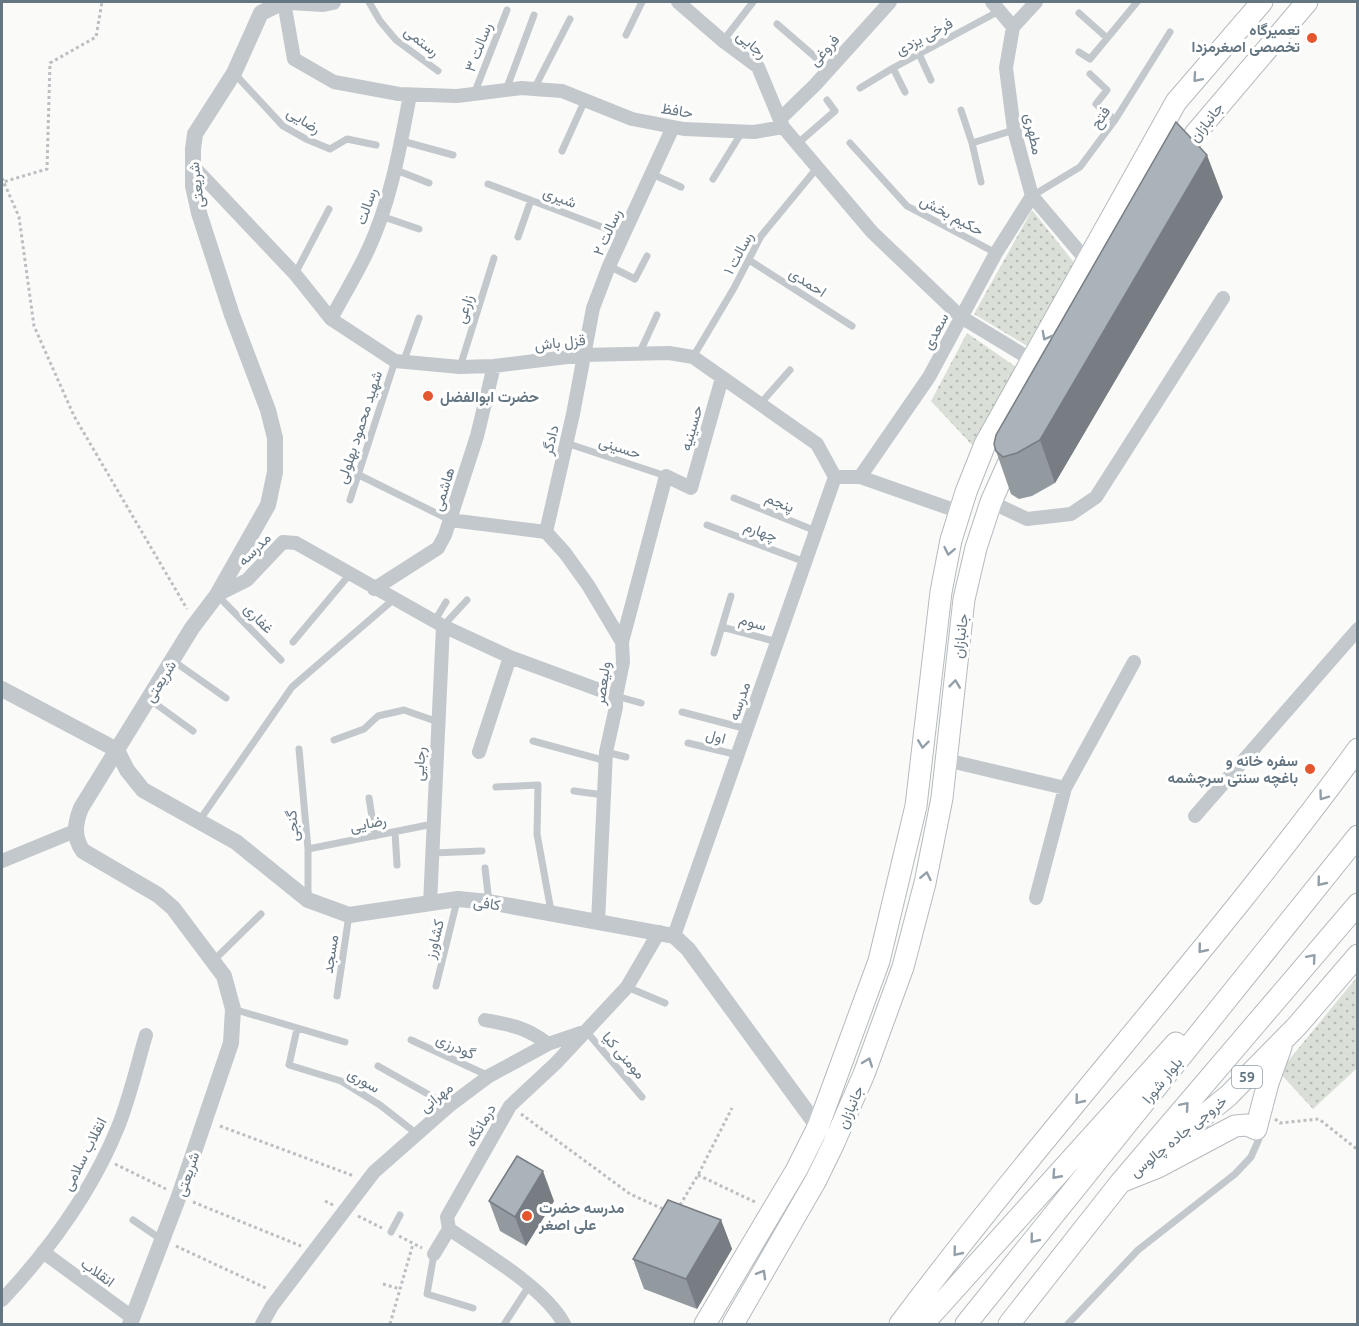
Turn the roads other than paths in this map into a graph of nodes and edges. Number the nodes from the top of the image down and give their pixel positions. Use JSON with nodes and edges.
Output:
{"nodes":[{"id":1,"x":284,"y":2,"type":"edge"},
{"id":2,"x":291,"y":2,"type":"edge"},
{"id":3,"x":333,"y":2,"type":"edge"},
{"id":4,"x":369,"y":2,"type":"edge"},
{"id":5,"x":642,"y":2,"type":"edge"},
{"id":6,"x":678,"y":2,"type":"edge"},
{"id":7,"x":753,"y":2,"type":"edge"},
{"id":8,"x":890,"y":2,"type":"edge"},
{"id":9,"x":1036,"y":2,"type":"edge"},
{"id":10,"x":1137,"y":2,"type":"edge"},
{"id":11,"x":1262,"y":2,"type":"edge"},
{"id":12,"x":1307,"y":2,"type":"edge"},
{"id":13,"x":997,"y":6,"type":"edge"},
{"id":14,"x":507,"y":10,"type":"dead end"},
{"id":15,"x":1079,"y":13,"type":"dead end"},
{"id":16,"x":534,"y":15,"type":"dead end"},
{"id":17,"x":570,"y":19,"type":"dead end"},
{"id":18,"x":777,"y":24,"type":"dead end"},
{"id":19,"x":1014,"y":27,"type":"junction"},
{"id":20,"x":1170,"y":32,"type":"dead end"},
{"id":21,"x":626,"y":35,"type":"dead end"},
{"id":22,"x":1107,"y":38,"type":"junction"},
{"id":23,"x":723,"y":41,"type":"junction"},
{"id":24,"x":1079,"y":52,"type":"dead end"},
{"id":25,"x":919,"y":54,"type":"junction"},
{"id":26,"x":893,"y":68,"type":"junction"},
{"id":27,"x":829,"y":69,"type":"junction"},
{"id":28,"x":438,"y":71,"type":"dead end"},
{"id":29,"x":234,"y":73,"type":"junction"},
{"id":30,"x":1090,"y":74,"type":"dead end"},
{"id":31,"x":931,"y":80,"type":"dead end"},
{"id":32,"x":860,"y":88,"type":"dead end"},
{"id":33,"x":534,"y":89,"type":"junction"},
{"id":34,"x":506,"y":90,"type":"junction"},
{"id":35,"x":905,"y":92,"type":"dead end"},
{"id":36,"x":410,"y":94,"type":"junction"},
{"id":37,"x":474,"y":94,"type":"junction"},
{"id":38,"x":585,"y":100,"type":"junction"},
{"id":39,"x":827,"y":100,"type":"dead end"},
{"id":40,"x":961,"y":110,"type":"dead end"},
{"id":41,"x":1115,"y":120,"type":"junction"},
{"id":42,"x":781,"y":123,"type":"junction"},
{"id":43,"x":1030,"y":125,"type":"dead end"},
{"id":44,"x":673,"y":127,"type":"junction"},
{"id":45,"x":1014,"y":130,"type":"junction"},
{"id":46,"x":742,"y":132,"type":"junction"},
{"id":47,"x":402,"y":141,"type":"junction"},
{"id":48,"x":850,"y":143,"type":"dead end"},
{"id":49,"x":972,"y":143,"type":"junction"},
{"id":50,"x":797,"y":144,"type":"junction"},
{"id":51,"x":376,"y":145,"type":"dead end"},
{"id":52,"x":562,"y":151,"type":"dead end"},
{"id":53,"x":453,"y":155,"type":"dead end"},
{"id":54,"x":192,"y":165,"type":"junction"},
{"id":55,"x":817,"y":168,"type":"junction"},
{"id":56,"x":396,"y":170,"type":"junction"},
{"id":57,"x":652,"y":174,"type":"junction"},
{"id":58,"x":1171,"y":174,"type":"edge"},
{"id":59,"x":713,"y":179,"type":"dead end"},
{"id":60,"x":981,"y":182,"type":"dead end"},
{"id":61,"x":429,"y":183,"type":"dead end"},
{"id":62,"x":488,"y":184,"type":"dead end"},
{"id":63,"x":681,"y":188,"type":"dead end"},
{"id":64,"x":1032,"y":196,"type":"junction"},
{"id":65,"x":531,"y":200,"type":"junction"},
{"id":66,"x":329,"y":209,"type":"dead end"},
{"id":67,"x":381,"y":216,"type":"junction"},
{"id":68,"x":419,"y":229,"type":"dead end"},
{"id":69,"x":623,"y":235,"type":"junction"},
{"id":70,"x":518,"y":237,"type":"dead end"},
{"id":71,"x":996,"y":253,"type":"junction"},
{"id":72,"x":647,"y":256,"type":"dead end"},
{"id":73,"x":494,"y":258,"type":"dead end"},
{"id":74,"x":749,"y":260,"type":"junction"},
{"id":75,"x":1087,"y":261,"type":"junction"},
{"id":76,"x":609,"y":266,"type":"junction"},
{"id":77,"x":295,"y":274,"type":"junction"},
{"id":78,"x":1071,"y":289,"type":"junction"},
{"id":79,"x":1223,"y":298,"type":"dead end"},
{"id":80,"x":1084,"y":309,"type":"edge"},
{"id":81,"x":657,"y":315,"type":"dead end"},
{"id":82,"x":961,"y":317,"type":"junction"},
{"id":83,"x":419,"y":318,"type":"dead end"},
{"id":84,"x":331,"y":319,"type":"junction"},
{"id":85,"x":852,"y":326,"type":"dead end"},
{"id":86,"x":640,"y":352,"type":"junction"},
{"id":87,"x":584,"y":355,"type":"junction"},
{"id":88,"x":693,"y":357,"type":"junction"},
{"id":89,"x":1032,"y":360,"type":"junction"},
{"id":90,"x":399,"y":362,"type":"junction"},
{"id":91,"x":494,"y":366,"type":"junction"},
{"id":92,"x":460,"y":367,"type":"junction"},
{"id":93,"x":790,"y":370,"type":"dead end"},
{"id":94,"x":722,"y":378,"type":"junction"},
{"id":95,"x":760,"y":404,"type":"junction"},
{"id":96,"x":1022,"y":432,"type":"edge"},
{"id":97,"x":566,"y":443,"type":"junction"},
{"id":98,"x":359,"y":475,"type":"junction"},
{"id":99,"x":666,"y":476,"type":"junction"},
{"id":100,"x":835,"y":477,"type":"junction"},
{"id":101,"x":860,"y":477,"type":"junction"},
{"id":102,"x":734,"y":498,"type":"dead end"},
{"id":103,"x":350,"y":500,"type":"dead end"},
{"id":104,"x":990,"y":502,"type":"junction"},
{"id":105,"x":960,"y":512,"type":"junction"},
{"id":106,"x":450,"y":520,"type":"junction"},
{"id":107,"x":707,"y":525,"type":"dead end"},
{"id":108,"x":816,"y":531,"type":"junction"},
{"id":109,"x":546,"y":532,"type":"junction"},
{"id":110,"x":805,"y":562,"type":"junction"},
{"id":111,"x":350,"y":574,"type":"junction"},
{"id":112,"x":375,"y":589,"type":"junction"},
{"id":113,"x":217,"y":595,"type":"junction"},
{"id":114,"x":731,"y":596,"type":"dead end"},
{"id":115,"x":394,"y":599,"type":"junction"},
{"id":116,"x":467,"y":600,"type":"dead end"},
{"id":117,"x":446,"y":602,"type":"dead end"},
{"id":118,"x":439,"y":624,"type":"junction"},
{"id":119,"x":722,"y":627,"type":"junction"},
{"id":120,"x":1358,"y":629,"type":"edge"},
{"id":121,"x":293,"y":642,"type":"dead end"},
{"id":122,"x":622,"y":642,"type":"junction"},
{"id":123,"x":777,"y":642,"type":"junction"},
{"id":124,"x":714,"y":653,"type":"dead end"},
{"id":125,"x":510,"y":657,"type":"junction"},
{"id":126,"x":172,"y":660,"type":"junction"},
{"id":127,"x":281,"y":660,"type":"dead end"},
{"id":128,"x":1134,"y":662,"type":"dead end"},
{"id":129,"x":2,"y":689,"type":"edge"},
{"id":130,"x":616,"y":696,"type":"junction"},
{"id":131,"x":226,"y":698,"type":"dead end"},
{"id":132,"x":149,"y":699,"type":"junction"},
{"id":133,"x":641,"y":703,"type":"dead end"},
{"id":134,"x":682,"y":712,"type":"dead end"},
{"id":135,"x":438,"y":722,"type":"junction"},
{"id":136,"x":747,"y":729,"type":"junction"},
{"id":137,"x":193,"y":731,"type":"dead end"},
{"id":138,"x":334,"y":740,"type":"dead end"},
{"id":139,"x":533,"y":741,"type":"dead end"},
{"id":140,"x":688,"y":742,"type":"dead end"},
{"id":141,"x":299,"y":749,"type":"dead end"},
{"id":142,"x":1358,"y":749,"type":"edge"},
{"id":143,"x":117,"y":750,"type":"junction"},
{"id":144,"x":479,"y":753,"type":"dead end"},
{"id":145,"x":738,"y":755,"type":"junction"},
{"id":146,"x":606,"y":757,"type":"junction"},
{"id":147,"x":626,"y":757,"type":"dead end"},
{"id":148,"x":946,"y":760,"type":"junction"},
{"id":149,"x":496,"y":787,"type":"dead end"},
{"id":150,"x":1065,"y":788,"type":"junction"},
{"id":151,"x":574,"y":791,"type":"dead end"},
{"id":152,"x":604,"y":795,"type":"junction"},
{"id":153,"x":369,"y":798,"type":"dead end"},
{"id":154,"x":1195,"y":816,"type":"dead end"},
{"id":155,"x":200,"y":821,"type":"junction"},
{"id":156,"x":433,"y":824,"type":"junction"},
{"id":157,"x":75,"y":831,"type":"junction"},
{"id":158,"x":395,"y":832,"type":"junction"},
{"id":159,"x":375,"y":836,"type":"junction"},
{"id":160,"x":1358,"y":836,"type":"edge"},
{"id":161,"x":308,"y":849,"type":"junction"},
{"id":162,"x":482,"y":851,"type":"dead end"},
{"id":163,"x":432,"y":853,"type":"junction"},
{"id":164,"x":2,"y":861,"type":"edge"},
{"id":165,"x":398,"y":865,"type":"dead end"},
{"id":166,"x":486,"y":868,"type":"dead end"},
{"id":167,"x":1036,"y":898,"type":"dead end"},
{"id":168,"x":458,"y":899,"type":"junction"},
{"id":169,"x":308,"y":900,"type":"junction"},
{"id":170,"x":489,"y":902,"type":"junction"},
{"id":171,"x":430,"y":904,"type":"junction"},
{"id":172,"x":1358,"y":904,"type":"edge"},
{"id":173,"x":261,"y":914,"type":"dead end"},
{"id":174,"x":551,"y":914,"type":"junction"},
{"id":175,"x":349,"y":915,"type":"junction"},
{"id":176,"x":598,"y":922,"type":"junction"},
{"id":177,"x":667,"y":934,"type":"junction"},
{"id":178,"x":1268,"y":948,"type":"junction"},
{"id":179,"x":1358,"y":955,"type":"edge"},
{"id":180,"x":214,"y":960,"type":"junction"},
{"id":181,"x":436,"y":986,"type":"dead end"},
{"id":182,"x":627,"y":987,"type":"junction"},
{"id":183,"x":337,"y":996,"type":"dead end"},
{"id":184,"x":665,"y":1003,"type":"dead end"},
{"id":185,"x":233,"y":1009,"type":"junction"},
{"id":186,"x":485,"y":1020,"type":"dead end"},
{"id":187,"x":297,"y":1029,"type":"junction"},
{"id":188,"x":586,"y":1031,"type":"junction"},
{"id":189,"x":146,"y":1035,"type":"dead end"},
{"id":190,"x":411,"y":1040,"type":"dead end"},
{"id":191,"x":1283,"y":1040,"type":"junction"},
{"id":192,"x":345,"y":1042,"type":"dead end"},
{"id":193,"x":548,"y":1044,"type":"junction"},
{"id":194,"x":378,"y":1066,"type":"dead end"},
{"id":195,"x":489,"y":1076,"type":"junction"},
{"id":196,"x":642,"y":1097,"type":"dead end"},
{"id":197,"x":449,"y":1106,"type":"junction"},
{"id":198,"x":1259,"y":1119,"type":"junction"},
{"id":199,"x":818,"y":1127,"type":"junction"},
{"id":200,"x":417,"y":1134,"type":"junction"},
{"id":201,"x":833,"y":1145,"type":"junction"},
{"id":202,"x":1120,"y":1183,"type":"junction"},
{"id":203,"x":400,"y":1215,"type":"dead end"},
{"id":204,"x":133,"y":1220,"type":"dead end"},
{"id":205,"x":449,"y":1229,"type":"junction"},
{"id":206,"x":391,"y":1232,"type":"dead end"},
{"id":207,"x":162,"y":1240,"type":"junction"},
{"id":208,"x":43,"y":1252,"type":"junction"},
{"id":209,"x":434,"y":1254,"type":"joint"},
{"id":210,"x":529,"y":1286,"type":"junction"},
{"id":211,"x":2,"y":1300,"type":"edge"},
{"id":212,"x":473,"y":1308,"type":"dead end"},
{"id":213,"x":132,"y":1321,"type":"edge"},
{"id":214,"x":505,"y":1323,"type":"edge"},
{"id":215,"x":262,"y":1324,"type":"edge"},
{"id":216,"x":564,"y":1324,"type":"edge"},
{"id":217,"x":705,"y":1324,"type":"edge"},
{"id":218,"x":733,"y":1324,"type":"edge"},
{"id":219,"x":900,"y":1324,"type":"edge"},
{"id":220,"x":923,"y":1324,"type":"edge"},
{"id":221,"x":966,"y":1324,"type":"edge"},
{"id":222,"x":1009,"y":1324,"type":"edge"},
{"id":223,"x":1068,"y":1324,"type":"edge"}],
"edges":[{"from":1,"to":29,"type":"street","name":"شریعتی"},
{"from":1,"to":36,"type":"street","name":"حافظ"},
{"from":2,"to":3,"type":"street"},
{"from":4,"to":28,"type":"lane","name":"رستمی"},
{"from":5,"to":21,"type":"lane"},
{"from":6,"to":23,"type":"street","name":"رجایی"},
{"from":7,"to":23,"type":"lane"},
{"from":8,"to":27,"type":"street","name":"فروغی"},
{"from":9,"to":19,"type":"street"},
{"from":10,"to":22,"type":"lane"},
{"from":11,"to":75,"type":"main road","name":"جانبازان","one_way":true},
{"from":12,"to":58,"type":"main road","name":"جانبازان"},
{"from":13,"to":19,"type":"street"},
{"from":13,"to":25,"type":"lane","name":"فرخی یزدی"},
{"from":14,"to":37,"type":"lane","name":"رسالت ۳"},
{"from":15,"to":22,"type":"lane"},
{"from":16,"to":34,"type":"lane"},
{"from":17,"to":33,"type":"lane"},
{"from":18,"to":27,"type":"lane"},
{"from":19,"to":45,"type":"street","name":"مطهری"},
{"from":20,"to":41,"type":"lane","name":"فتح"},
{"from":22,"to":24,"type":"lane"},
{"from":23,"to":42,"type":"street","name":"رجایی"},
{"from":25,"to":26,"type":"lane","name":"فرخی یزدی"},
{"from":25,"to":31,"type":"lane"},
{"from":26,"to":32,"type":"lane","name":"فرخی یزدی"},
{"from":26,"to":35,"type":"lane"},
{"from":27,"to":42,"type":"street","name":"فروغی"},
{"from":29,"to":51,"type":"lane","name":"رضایی"},
{"from":29,"to":54,"type":"street","name":"شریعتی"},
{"from":30,"to":41,"type":"lane"},
{"from":33,"to":34,"type":"street","name":"حافظ"},
{"from":33,"to":38,"type":"street","name":"حافظ"},
{"from":34,"to":37,"type":"street","name":"حافظ"},
{"from":36,"to":37,"type":"street","name":"حافظ"},
{"from":36,"to":47,"type":"street","name":"رسالت"},
{"from":38,"to":44,"type":"street","name":"حافظ"},
{"from":38,"to":52,"type":"lane"},
{"from":39,"to":50,"type":"lane"},
{"from":40,"to":49,"type":"lane"},
{"from":41,"to":64,"type":"lane","name":"فتح"},
{"from":42,"to":46,"type":"street","name":"حافظ"},
{"from":42,"to":50,"type":"street"},
{"from":43,"to":45,"type":"lane"},
{"from":44,"to":46,"type":"street","name":"حافظ"},
{"from":44,"to":57,"type":"street","name":"رسالت ۲"},
{"from":45,"to":49,"type":"lane"},
{"from":45,"to":64,"type":"street","name":"مطهری"},
{"from":46,"to":59,"type":"lane"},
{"from":47,"to":53,"type":"lane"},
{"from":47,"to":56,"type":"street","name":"رسالت"},
{"from":48,"to":71,"type":"lane","name":"حکیم بخش"},
{"from":49,"to":60,"type":"lane"},
{"from":50,"to":55,"type":"street"},
{"from":54,"to":77,"type":"street","name":"قزل باش"},
{"from":54,"to":113,"type":"street","name":"شریعتی"},
{"from":55,"to":74,"type":"lane","name":"رسالت ۱"},
{"from":55,"to":82,"type":"street"},
{"from":56,"to":61,"type":"lane"},
{"from":56,"to":67,"type":"street","name":"رسالت"},
{"from":57,"to":63,"type":"lane"},
{"from":57,"to":69,"type":"street","name":"رسالت ۲"},
{"from":62,"to":65,"type":"lane","name":"شیری"},
{"from":64,"to":71,"type":"street","name":"سعدی"},
{"from":64,"to":75,"type":"street","name":"مطهری"},
{"from":65,"to":69,"type":"lane","name":"شیری"},
{"from":65,"to":70,"type":"lane"},
{"from":66,"to":77,"type":"lane"},
{"from":67,"to":68,"type":"lane"},
{"from":67,"to":84,"type":"street","name":"رسالت"},
{"from":69,"to":76,"type":"street","name":"رسالت ۲"},
{"from":71,"to":82,"type":"street","name":"سعدی"},
{"from":72,"to":76,"type":"lane"},
{"from":73,"to":92,"type":"lane","name":"زارعی"},
{"from":74,"to":85,"type":"lane","name":"احمدی"},
{"from":74,"to":88,"type":"lane","name":"رسالت ۱"},
{"from":75,"to":78,"type":"main road","name":"جانبازان"},
{"from":76,"to":87,"type":"street","name":"رسالت ۲"},
{"from":77,"to":84,"type":"street","name":"قزل باش"},
{"from":78,"to":80,"type":"main road"},
{"from":78,"to":89,"type":"main road","name":"جانبازان","one_way":true},
{"from":79,"to":104,"type":"street"},
{"from":81,"to":86,"type":"lane"},
{"from":82,"to":89,"type":"street"},
{"from":82,"to":101,"type":"street","name":"سعدی"},
{"from":83,"to":90,"type":"lane","name":"شهید محمود بهلولی"},
{"from":84,"to":90,"type":"street","name":"قزل باش"},
{"from":86,"to":87,"type":"street","name":"قزل باش"},
{"from":86,"to":88,"type":"street","name":"قزل باش"},
{"from":87,"to":91,"type":"street","name":"قزل باش"},
{"from":87,"to":97,"type":"street","name":"دادگر"},
{"from":88,"to":94,"type":"street","name":"قزل باش"},
{"from":89,"to":105,"type":"main road","name":"جانبازان"},
{"from":90,"to":92,"type":"street","name":"قزل باش"},
{"from":90,"to":98,"type":"lane","name":"شهید محمود بهلولی"},
{"from":91,"to":92,"type":"street","name":"قزل باش"},
{"from":91,"to":106,"type":"street","name":"هاشمی"},
{"from":93,"to":95,"type":"lane"},
{"from":94,"to":95,"type":"street","name":"قزل باش"},
{"from":94,"to":99,"type":"street","name":"حسینیه"},
{"from":95,"to":100,"type":"street","name":"قزل باش"},
{"from":96,"to":104,"type":"main road","name":"جانبازان"},
{"from":97,"to":99,"type":"lane","name":"حسینی"},
{"from":97,"to":109,"type":"street","name":"دادگر"},
{"from":98,"to":103,"type":"lane","name":"شهید محمود بهلولی"},
{"from":98,"to":106,"type":"lane"},
{"from":99,"to":122,"type":"street"},
{"from":100,"to":101,"type":"street"},
{"from":100,"to":108,"type":"street","name":"مدرسه"},
{"from":101,"to":105,"type":"street"},
{"from":102,"to":108,"type":"lane","name":"پنجم"},
{"from":148,"to":104,"type":"main road","name":"جانبازان","one_way":true},
{"from":105,"to":199,"type":"main road","name":"جانبازان","one_way":true},
{"from":106,"to":109,"type":"street"},
{"from":106,"to":112,"type":"street","name":"هاشمی"},
{"from":107,"to":110,"type":"lane","name":"چهارم"},
{"from":108,"to":110,"type":"street","name":"مدرسه"},
{"from":109,"to":122,"type":"street","name":"ولیعصر"},
{"from":110,"to":123,"type":"street","name":"مدرسه"},
{"from":111,"to":112,"type":"street","name":"مدرسه"},
{"from":111,"to":113,"type":"street","name":"مدرسه"},
{"from":111,"to":121,"type":"lane"},
{"from":112,"to":115,"type":"street","name":"مدرسه"},
{"from":113,"to":126,"type":"street","name":"شریعتی"},
{"from":113,"to":127,"type":"lane","name":"غفاری"},
{"from":114,"to":119,"type":"lane"},
{"from":115,"to":118,"type":"street","name":"مدرسه"},
{"from":115,"to":155,"type":"lane"},
{"from":116,"to":118,"type":"lane"},
{"from":117,"to":118,"type":"lane"},
{"from":118,"to":125,"type":"street","name":"مدرسه"},
{"from":118,"to":135,"type":"street","name":"رجایی"},
{"from":119,"to":123,"type":"lane","name":"سوم"},
{"from":119,"to":124,"type":"lane"},
{"from":120,"to":154,"type":"street"},
{"from":122,"to":130,"type":"street","name":"ولیعصر"},
{"from":123,"to":136,"type":"street","name":"مدرسه"},
{"from":125,"to":130,"type":"street","name":"مدرسه"},
{"from":125,"to":144,"type":"street"},
{"from":126,"to":131,"type":"lane"},
{"from":126,"to":132,"type":"street","name":"شریعتی"},
{"from":128,"to":150,"type":"street"},
{"from":129,"to":143,"type":"street"},
{"from":130,"to":133,"type":"lane","name":"مدرسه"},
{"from":130,"to":146,"type":"street","name":"ولیعصر"},
{"from":132,"to":137,"type":"lane"},
{"from":132,"to":143,"type":"street","name":"شریعتی"},
{"from":134,"to":136,"type":"lane"},
{"from":135,"to":138,"type":"lane"},
{"from":135,"to":156,"type":"street","name":"رجایی"},
{"from":136,"to":145,"type":"street","name":"مدرسه"},
{"from":139,"to":146,"type":"lane"},
{"from":140,"to":145,"type":"lane","name":"اول"},
{"from":141,"to":161,"type":"lane","name":"گنجی"},
{"from":142,"to":219,"type":"main road","one_way":true},
{"from":143,"to":155,"type":"street","name":"کافی"},
{"from":143,"to":157,"type":"street","name":"شریعتی"},
{"from":145,"to":177,"type":"street","name":"مدرسه"},
{"from":146,"to":147,"type":"lane"},
{"from":146,"to":152,"type":"street","name":"ولیعصر"},
{"from":148,"to":150,"type":"street"},
{"from":201,"to":148,"type":"main road","name":"جانبازان","one_way":true},
{"from":149,"to":174,"type":"lane"},
{"from":150,"to":167,"type":"street"},
{"from":151,"to":152,"type":"lane"},
{"from":152,"to":176,"type":"street","name":"ولیعصر"},
{"from":153,"to":159,"type":"lane"},
{"from":155,"to":169,"type":"street","name":"کافی"},
{"from":156,"to":158,"type":"lane","name":"رضایی"},
{"from":156,"to":163,"type":"street","name":"رجایی"},
{"from":157,"to":164,"type":"street"},
{"from":157,"to":180,"type":"street","name":"شریعتی"},
{"from":158,"to":159,"type":"lane","name":"رضایی"},
{"from":158,"to":165,"type":"lane"},
{"from":159,"to":161,"type":"lane","name":"رضایی"},
{"from":160,"to":178,"type":"main road","name":"بلوار شورا","one_way":true},
{"from":161,"to":169,"type":"lane","name":"گنجی"},
{"from":162,"to":163,"type":"lane"},
{"from":163,"to":171,"type":"street","name":"رجایی"},
{"from":166,"to":170,"type":"lane"},
{"from":168,"to":170,"type":"street","name":"کافی"},
{"from":168,"to":171,"type":"street","name":"کافی"},
{"from":168,"to":181,"type":"lane","name":"کشاورز"},
{"from":169,"to":175,"type":"street","name":"کافی"},
{"from":170,"to":174,"type":"street","name":"کافی"},
{"from":171,"to":175,"type":"street","name":"کافی"},
{"from":202,"to":172,"type":"main road","one_way":true},
{"from":173,"to":180,"type":"lane"},
{"from":174,"to":176,"type":"street","name":"کافی"},
{"from":175,"to":183,"type":"lane","name":"مسجد"},
{"from":176,"to":177,"type":"street","name":"کافی"},
{"from":177,"to":182,"type":"street","name":"مهرانی"},
{"from":177,"to":199,"type":"street"},
{"from":178,"to":220,"type":"main road","one_way":true},
{"from":178,"to":221,"type":"main road","name":"بلوار شورا","one_way":true},
{"from":179,"to":191,"type":"main road","name":"خروجی جاده چالوس","number":"59"},
{"from":180,"to":185,"type":"street","name":"شریعتی"},
{"from":182,"to":184,"type":"lane"},
{"from":182,"to":188,"type":"street","name":"مهرانی"},
{"from":185,"to":187,"type":"lane"},
{"from":185,"to":207,"type":"street","name":"شریعتی"},
{"from":186,"to":193,"type":"street"},
{"from":187,"to":192,"type":"lane"},
{"from":187,"to":200,"type":"lane","name":"سوری"},
{"from":188,"to":193,"type":"street","name":"مهرانی"},
{"from":188,"to":196,"type":"lane","name":"مومنی کیا"},
{"from":188,"to":205,"type":"street","name":"درمانگاه"},
{"from":189,"to":208,"type":"street","name":"انقلاب سلامی"},
{"from":190,"to":195,"type":"lane","name":"گودرزی"},
{"from":191,"to":198,"type":"main road"},
{"from":191,"to":202,"type":"main road","name":"خروجی جاده چالوس","number":"59"},
{"from":193,"to":195,"type":"street","name":"مهرانی"},
{"from":194,"to":197,"type":"lane"},
{"from":195,"to":197,"type":"street","name":"مهرانی"},
{"from":197,"to":200,"type":"street","name":"مهرانی"},
{"from":198,"to":202,"type":"main road"},
{"from":198,"to":223,"type":"lane"},
{"from":199,"to":201,"type":"main road"},
{"from":199,"to":217,"type":"main road","name":"جانبازان"},
{"from":200,"to":215,"type":"street","name":"مهرانی"},
{"from":218,"to":201,"type":"main road","name":"جانبازان","one_way":true},
{"from":202,"to":222,"type":"main road"},
{"from":203,"to":206,"type":"lane"},
{"from":204,"to":207,"type":"lane"},
{"from":205,"to":209,"type":"street","name":"درمانگاه"},
{"from":205,"to":210,"type":"street"},
{"from":207,"to":213,"type":"street","name":"شریعتی"},
{"from":208,"to":211,"type":"street","name":"انقلاب سلامی"},
{"from":208,"to":213,"type":"street","name":"انقلاب"},
{"from":209,"to":212,"type":"lane"},
{"from":210,"to":214,"type":"lane"},
{"from":210,"to":216,"type":"street"}]}
